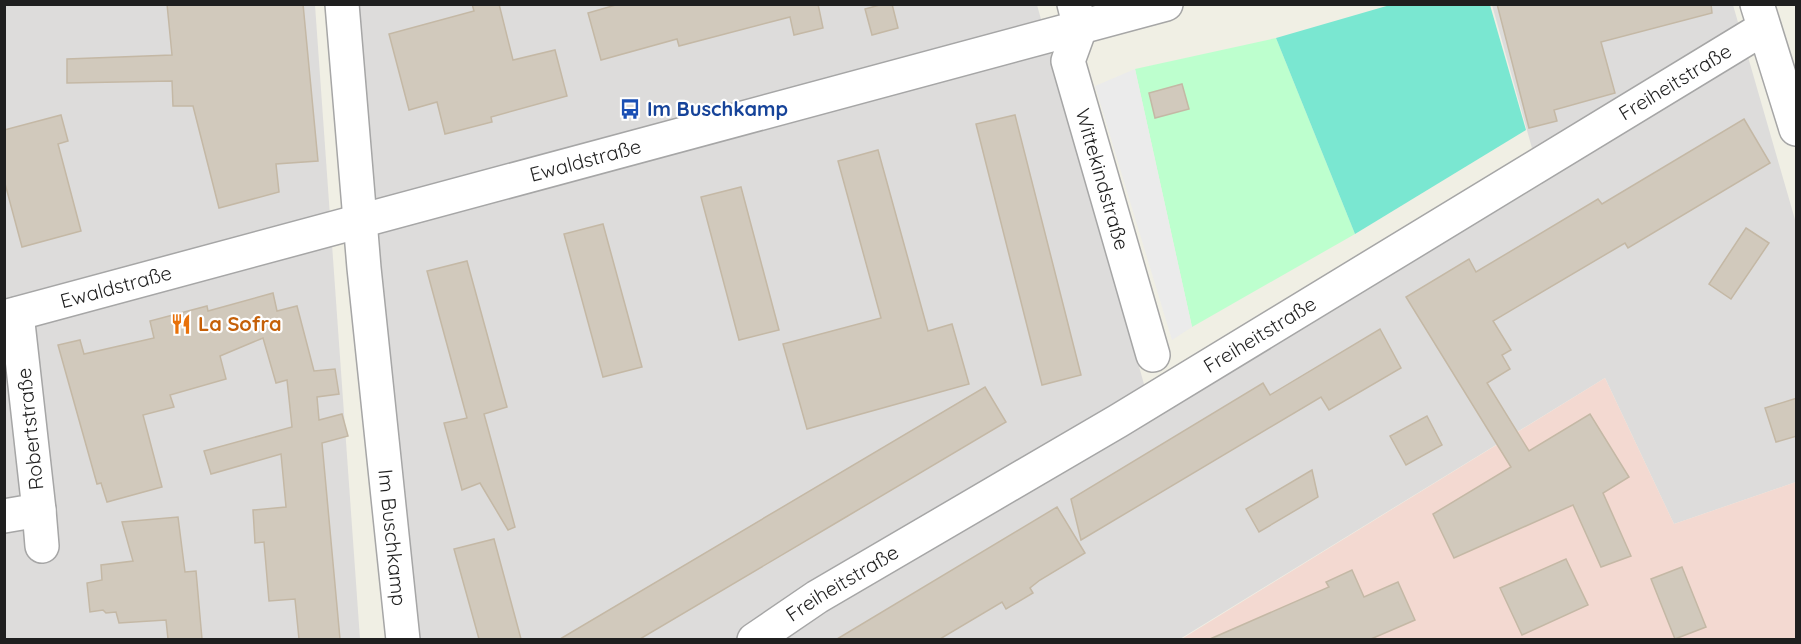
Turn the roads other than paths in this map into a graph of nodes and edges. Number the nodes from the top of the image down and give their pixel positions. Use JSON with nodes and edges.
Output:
{"nodes":[{"id":1,"x":342,"y":4,"type":"edge"},
{"id":2,"x":1166,"y":4,"type":"edge"},
{"id":3,"x":1077,"y":16,"type":"edge"},
{"id":4,"x":1761,"y":16,"type":"edge"},
{"id":5,"x":1797,"y":129,"type":"edge"},
{"id":6,"x":360,"y":221,"type":"junction"},
{"id":7,"x":11,"y":315,"type":"edge"},
{"id":8,"x":1153,"y":355,"type":"dead end"},
{"id":9,"x":39,"y":510,"type":"junction"},
{"id":10,"x":4,"y":516,"type":"edge"},
{"id":11,"x":42,"y":546,"type":"dead end"},
{"id":12,"x":403,"y":639,"type":"edge"},
{"id":13,"x":754,"y":639,"type":"edge"}],
"edges":[{"from":1,"to":6,"type":"street","name":"Im Buschkamp"},
{"from":2,"to":3,"type":"street","name":"Ewaldstraße"},
{"from":3,"to":6,"type":"street","name":"Ewaldstraße"},
{"from":3,"to":8,"type":"street","name":"Wittekindstraße"},
{"from":4,"to":5,"type":"street"},
{"from":4,"to":13,"type":"street","name":"Freiheitstraße"},
{"from":6,"to":7,"type":"street","name":"Ewaldstraße"},
{"from":6,"to":12,"type":"street","name":"Im Buschkamp"},
{"from":7,"to":9,"type":"street","name":"Robertstraße"},
{"from":9,"to":10,"type":"street","name":"Robertstraße"},
{"from":9,"to":11,"type":"street","name":"Robertstraße"}]}
